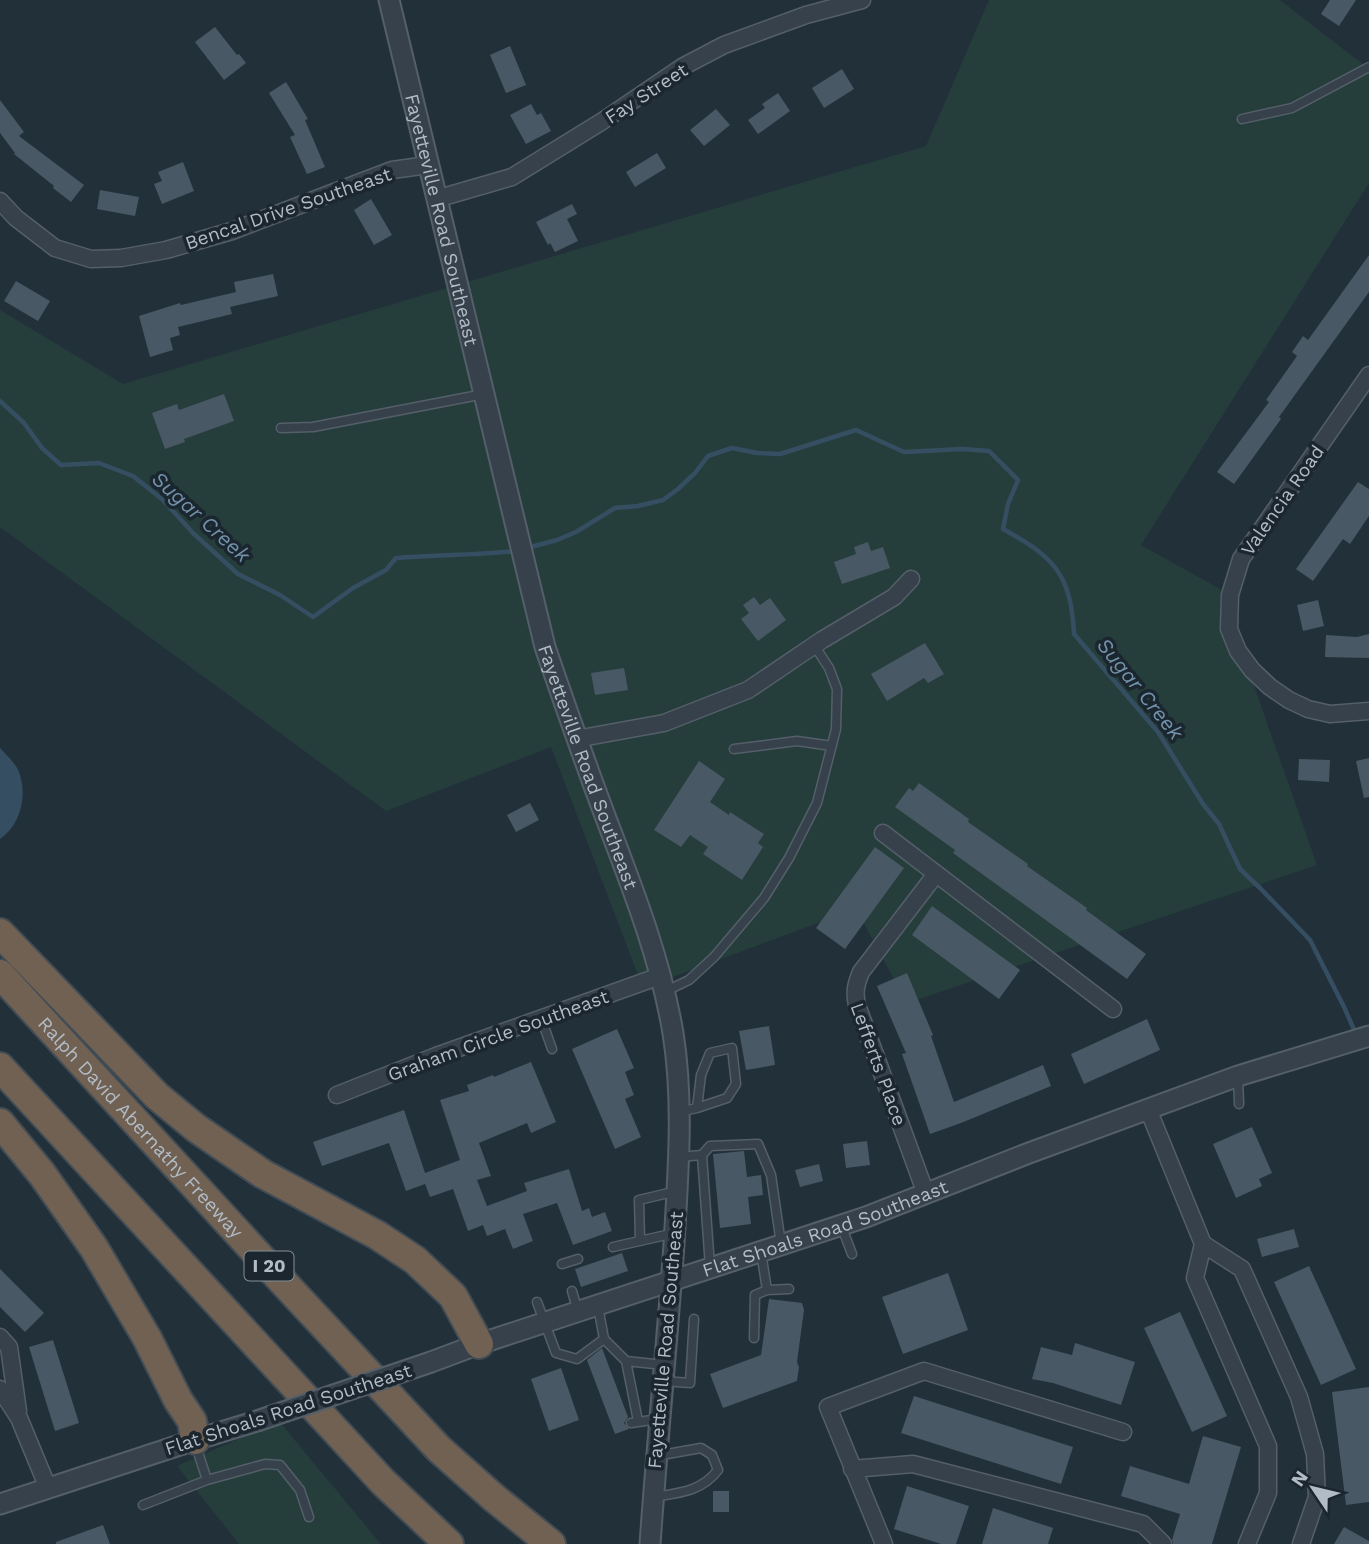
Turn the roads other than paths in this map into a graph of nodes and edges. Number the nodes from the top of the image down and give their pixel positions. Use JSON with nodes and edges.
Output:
{"nodes":[{"id":1,"x":389,"y":0,"type":"edge"},
{"id":2,"x":862,"y":0,"type":"edge"},
{"id":3,"x":1369,"y":67,"type":"edge"},
{"id":4,"x":1242,"y":120,"type":"dead end"},
{"id":5,"x":428,"y":165,"type":"junction"},
{"id":6,"x":436,"y":199,"type":"junction"},
{"id":7,"x":0,"y":201,"type":"edge"},
{"id":8,"x":1369,"y":374,"type":"edge"},
{"id":9,"x":484,"y":394,"type":"junction"},
{"id":10,"x":281,"y":428,"type":"dead end"},
{"id":11,"x":911,"y":579,"type":"dead end"},
{"id":12,"x":814,"y":645,"type":"junction"},
{"id":13,"x":1369,"y":711,"type":"edge"},
{"id":14,"x":576,"y":739,"type":"junction"},
{"id":15,"x":832,"y":746,"type":"junction"},
{"id":16,"x":734,"y":749,"type":"dead end"},
{"id":17,"x":883,"y":833,"type":"dead end"},
{"id":18,"x":936,"y":874,"type":"junction"},
{"id":19,"x":0,"y":933,"type":"edge"},
{"id":20,"x":0,"y":974,"type":"edge"},
{"id":21,"x":662,"y":984,"type":"junction"},
{"id":22,"x":1113,"y":1009,"type":"dead end"},
{"id":23,"x":541,"y":1018,"type":"junction"},
{"id":24,"x":1369,"y":1037,"type":"edge"},
{"id":25,"x":552,"y":1049,"type":"dead end"},
{"id":26,"x":0,"y":1067,"type":"edge"},
{"id":27,"x":1238,"y":1076,"type":"junction"},
{"id":28,"x":337,"y":1094,"type":"dead end"},
{"id":29,"x":1239,"y":1104,"type":"dead end"},
{"id":30,"x":688,"y":1110,"type":"junction"},
{"id":31,"x":1149,"y":1110,"type":"junction"},
{"id":32,"x":0,"y":1123,"type":"edge"},
{"id":33,"x":702,"y":1155,"type":"junction"},
{"id":34,"x":679,"y":1157,"type":"junction"},
{"id":35,"x":677,"y":1191,"type":"junction"},
{"id":36,"x":926,"y":1194,"type":"junction"},
{"id":37,"x":841,"y":1225,"type":"junction"},
{"id":38,"x":674,"y":1233,"type":"junction"},
{"id":39,"x":640,"y":1241,"type":"junction"},
{"id":40,"x":1203,"y":1244,"type":"junction"},
{"id":41,"x":781,"y":1245,"type":"junction"},
{"id":42,"x":613,"y":1247,"type":"dead end"},
{"id":43,"x":761,"y":1252,"type":"junction"},
{"id":44,"x":852,"y":1254,"type":"dead end"},
{"id":45,"x":578,"y":1259,"type":"dead end"},
{"id":46,"x":562,"y":1264,"type":"dead end"},
{"id":47,"x":710,"y":1268,"type":"junction"},
{"id":48,"x":671,"y":1281,"type":"junction"},
{"id":49,"x":789,"y":1289,"type":"dead end"},
{"id":50,"x":767,"y":1290,"type":"junction"},
{"id":51,"x":572,"y":1291,"type":"dead end"},
{"id":52,"x":537,"y":1302,"type":"dead end"},
{"id":53,"x":598,"y":1305,"type":"junction"},
{"id":54,"x":578,"y":1312,"type":"junction"},
{"id":55,"x":694,"y":1319,"type":"dead end"},
{"id":56,"x":544,"y":1323,"type":"junction"},
{"id":57,"x":0,"y":1337,"type":"edge"},
{"id":58,"x":754,"y":1338,"type":"dead end"},
{"id":59,"x":604,"y":1339,"type":"junction"},
{"id":60,"x":479,"y":1344,"type":"junction"},
{"id":61,"x":626,"y":1361,"type":"junction"},
{"id":62,"x":663,"y":1373,"type":"junction"},
{"id":63,"x":0,"y":1389,"type":"edge"},
{"id":64,"x":19,"y":1418,"type":"junction"},
{"id":65,"x":659,"y":1419,"type":"junction"},
{"id":66,"x":1123,"y":1432,"type":"dead end"},
{"id":67,"x":195,"y":1440,"type":"junction"},
{"id":68,"x":656,"y":1456,"type":"junction"},
{"id":69,"x":852,"y":1469,"type":"junction"},
{"id":70,"x":207,"y":1480,"type":"junction"},
{"id":71,"x":48,"y":1488,"type":"junction"},
{"id":72,"x":653,"y":1497,"type":"junction"},
{"id":73,"x":0,"y":1504,"type":"edge"},
{"id":74,"x":143,"y":1505,"type":"dead end"},
{"id":75,"x":309,"y":1517,"type":"dead end"},
{"id":76,"x":449,"y":1544,"type":"edge"},
{"id":77,"x":551,"y":1544,"type":"edge"},
{"id":78,"x":650,"y":1544,"type":"edge"},
{"id":79,"x":884,"y":1544,"type":"edge"},
{"id":80,"x":1163,"y":1544,"type":"edge"},
{"id":81,"x":1247,"y":1544,"type":"edge"},
{"id":82,"x":1301,"y":1544,"type":"edge"}],
"edges":[{"from":1,"to":5,"type":"street","name":"Fayetteville Road Southeast"},
{"from":2,"to":6,"type":"street","name":"Fay Street"},
{"from":3,"to":4,"type":"lane"},
{"from":5,"to":6,"type":"street","name":"Fayetteville Road Southeast"},
{"from":5,"to":7,"type":"street","name":"Bencal Drive Southeast"},
{"from":6,"to":9,"type":"street","name":"Fayetteville Road Southeast"},
{"from":8,"to":13,"type":"street","name":"Valencia Road"},
{"from":9,"to":10,"type":"lane"},
{"from":9,"to":14,"type":"street","name":"Fayetteville Road Southeast"},
{"from":11,"to":12,"type":"street"},
{"from":12,"to":14,"type":"street"},
{"from":12,"to":15,"type":"lane"},
{"from":14,"to":21,"type":"street","name":"Fayetteville Road Southeast"},
{"from":15,"to":16,"type":"lane"},
{"from":15,"to":21,"type":"lane"},
{"from":17,"to":18,"type":"street"},
{"from":18,"to":22,"type":"street"},
{"from":18,"to":36,"type":"street","name":"Lefferts Place"},
{"from":19,"to":60,"type":"highway"},
{"from":20,"to":77,"type":"highway","name":"Ralph David Abernathy Freeway","number":"I 20"},
{"from":21,"to":23,"type":"street","name":"Graham Circle Southeast"},
{"from":21,"to":30,"type":"street","name":"Fayetteville Road Southeast"},
{"from":23,"to":25,"type":"lane"},
{"from":23,"to":28,"type":"street","name":"Graham Circle Southeast"},
{"from":24,"to":27,"type":"street","name":"Flat Shoals Road Southeast"},
{"from":26,"to":76,"type":"highway"},
{"from":27,"to":29,"type":"lane"},
{"from":27,"to":31,"type":"street","name":"Flat Shoals Road Southeast"},
{"from":30,"to":30,"type":"lane"},
{"from":30,"to":34,"type":"street","name":"Fayetteville Road Southeast"},
{"from":31,"to":36,"type":"street","name":"Flat Shoals Road Southeast"},
{"from":31,"to":40,"type":"street"},
{"from":32,"to":67,"type":"highway"},
{"from":33,"to":34,"type":"lane"},
{"from":33,"to":41,"type":"lane"},
{"from":33,"to":47,"type":"lane"},
{"from":34,"to":35,"type":"street","name":"Fayetteville Road Southeast"},
{"from":35,"to":38,"type":"street","name":"Fayetteville Road Southeast"},
{"from":35,"to":39,"type":"lane"},
{"from":36,"to":37,"type":"street","name":"Flat Shoals Road Southeast"},
{"from":37,"to":41,"type":"street","name":"Flat Shoals Road Southeast"},
{"from":37,"to":44,"type":"lane"},
{"from":38,"to":39,"type":"lane"},
{"from":38,"to":48,"type":"street","name":"Fayetteville Road Southeast"},
{"from":39,"to":42,"type":"lane"},
{"from":40,"to":81,"type":"street"},
{"from":40,"to":82,"type":"street"},
{"from":41,"to":43,"type":"street","name":"Flat Shoals Road Southeast"},
{"from":43,"to":47,"type":"street","name":"Flat Shoals Road Southeast"},
{"from":43,"to":50,"type":"lane"},
{"from":45,"to":46,"type":"lane"},
{"from":47,"to":48,"type":"street","name":"Flat Shoals Road Southeast"},
{"from":48,"to":53,"type":"street","name":"Flat Shoals Road Southeast"},
{"from":48,"to":62,"type":"street","name":"Fayetteville Road Southeast"},
{"from":49,"to":50,"type":"lane"},
{"from":50,"to":58,"type":"lane"},
{"from":51,"to":54,"type":"lane"},
{"from":52,"to":56,"type":"lane"},
{"from":53,"to":54,"type":"street","name":"Flat Shoals Road Southeast"},
{"from":53,"to":59,"type":"lane"},
{"from":54,"to":56,"type":"street","name":"Flat Shoals Road Southeast"},
{"from":55,"to":62,"type":"lane"},
{"from":56,"to":59,"type":"lane"},
{"from":56,"to":60,"type":"street","name":"Flat Shoals Road Southeast"},
{"from":57,"to":64,"type":"street"},
{"from":59,"to":61,"type":"lane"},
{"from":60,"to":67,"type":"street","name":"Flat Shoals Road Southeast","bridge":true},
{"from":61,"to":62,"type":"lane"},
{"from":61,"to":65,"type":"lane"},
{"from":62,"to":65,"type":"street","name":"Fayetteville Road Southeast"},
{"from":63,"to":64,"type":"street"},
{"from":64,"to":71,"type":"street"},
{"from":65,"to":68,"type":"street","name":"Fayetteville Road Southeast"},
{"from":66,"to":69,"type":"street"},
{"from":67,"to":70,"type":"lane"},
{"from":67,"to":71,"type":"street","name":"Flat Shoals Road Southeast"},
{"from":68,"to":72,"type":"street","name":"Fayetteville Road Southeast"},
{"from":68,"to":72,"type":"lane"},
{"from":69,"to":79,"type":"street"},
{"from":69,"to":80,"type":"street"},
{"from":70,"to":74,"type":"lane"},
{"from":70,"to":75,"type":"lane"},
{"from":71,"to":73,"type":"street","name":"Flat Shoals Road Southeast"},
{"from":72,"to":78,"type":"street","name":"Fayetteville Road Southeast"}]}
